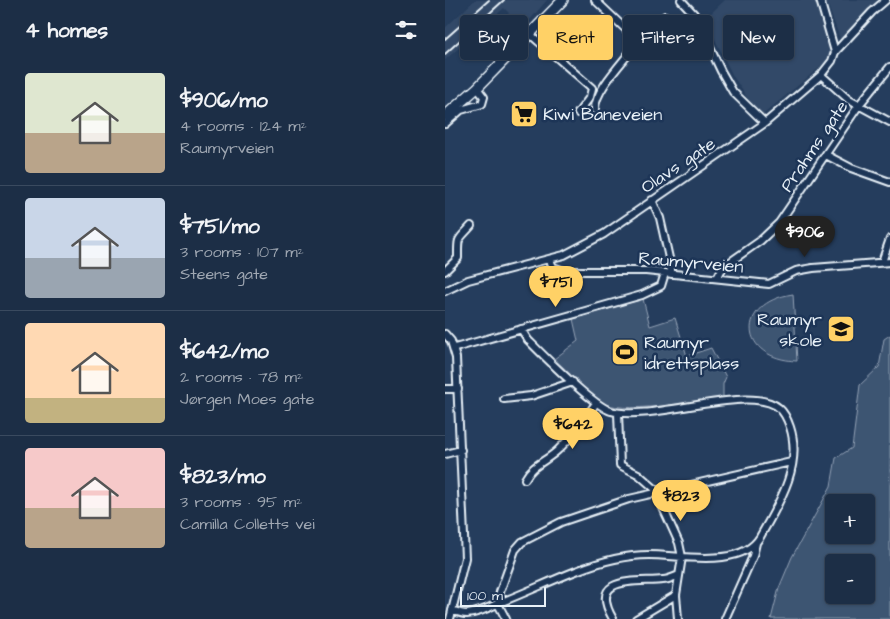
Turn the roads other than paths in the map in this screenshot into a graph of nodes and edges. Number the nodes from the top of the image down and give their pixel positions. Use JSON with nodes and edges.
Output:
{"nodes":[{"id":1,"x":563,"y":0,"type":"edge"},
{"id":2,"x":595,"y":0,"type":"edge"},
{"id":3,"x":681,"y":0,"type":"edge"},
{"id":4,"x":820,"y":0,"type":"edge"},
{"id":5,"x":886,"y":0,"type":"edge"},
{"id":6,"x":623,"y":27,"type":"edge"},
{"id":7,"x":531,"y":35,"type":"junction"},
{"id":8,"x":835,"y":52,"type":"junction"},
{"id":9,"x":625,"y":60,"type":"edge"},
{"id":10,"x":890,"y":67,"type":"edge"},
{"id":11,"x":821,"y":75,"type":"junction"},
{"id":12,"x":477,"y":88,"type":"junction"},
{"id":13,"x":859,"y":105,"type":"junction"},
{"id":14,"x":595,"y":110,"type":"dead end"},
{"id":15,"x":578,"y":113,"type":"dead end"},
{"id":16,"x":445,"y":116,"type":"edge"},
{"id":17,"x":890,"y":122,"type":"edge"},
{"id":18,"x":765,"y":123,"type":"junction"},
{"id":19,"x":445,"y":124,"type":"edge"},
{"id":20,"x":826,"y":154,"type":"junction"},
{"id":21,"x":890,"y":182,"type":"edge"},
{"id":22,"x":652,"y":200,"type":"junction"},
{"id":23,"x":471,"y":226,"type":"dead end"},
{"id":24,"x":890,"y":239,"type":"edge"},
{"id":25,"x":550,"y":260,"type":"junction"},
{"id":26,"x":883,"y":262,"type":"junction"},
{"id":27,"x":890,"y":262,"type":"edge"},
{"id":28,"x":445,"y":271,"type":"edge"},
{"id":29,"x":668,"y":274,"type":"junction"},
{"id":30,"x":717,"y":278,"type":"junction"},
{"id":31,"x":445,"y":291,"type":"edge"},
{"id":32,"x":521,"y":328,"type":"junction"},
{"id":33,"x":445,"y":334,"type":"edge"},
{"id":34,"x":455,"y":348,"type":"junction"},
{"id":35,"x":573,"y":382,"type":"junction"},
{"id":36,"x":445,"y":389,"type":"edge"},
{"id":37,"x":458,"y":390,"type":"junction"},
{"id":38,"x":504,"y":399,"type":"dead end"},
{"id":39,"x":596,"y":403,"type":"junction"},
{"id":40,"x":618,"y":413,"type":"junction"},
{"id":41,"x":461,"y":450,"type":"junction"},
{"id":42,"x":445,"y":454,"type":"edge"},
{"id":43,"x":791,"y":462,"type":"junction"},
{"id":44,"x":525,"y":479,"type":"dead end"},
{"id":45,"x":657,"y":493,"type":"junction"},
{"id":46,"x":756,"y":543,"type":"junction"},
{"id":47,"x":682,"y":558,"type":"junction"},
{"id":48,"x":679,"y":575,"type":"junction"},
{"id":49,"x":676,"y":595,"type":"junction"},
{"id":50,"x":498,"y":604,"type":"junction"},
{"id":51,"x":445,"y":605,"type":"edge"},
{"id":52,"x":453,"y":607,"type":"junction"},
{"id":53,"x":450,"y":619,"type":"edge"},
{"id":54,"x":506,"y":619,"type":"edge"},
{"id":55,"x":613,"y":619,"type":"edge"},
{"id":56,"x":636,"y":619,"type":"edge"},
{"id":57,"x":678,"y":619,"type":"edge"},
{"id":58,"x":725,"y":619,"type":"edge"}],
"edges":[{"from":1,"to":7,"type":"main road"},
{"from":2,"to":6,"type":"street"},
{"from":3,"to":18,"type":"street"},
{"from":4,"to":8,"type":"street"},
{"from":5,"to":8,"type":"street","name":"Olavs gate"},
{"from":7,"to":12,"type":"main road"},
{"from":7,"to":15,"type":"street"},
{"from":8,"to":11,"type":"street","name":"Olavs gate"},
{"from":9,"to":14,"type":"street"},
{"from":10,"to":13,"type":"street","name":"Prahms gate"},
{"from":11,"to":13,"type":"street"},
{"from":11,"to":18,"type":"street","name":"Olavs gate"},
{"from":12,"to":16,"type":"main road"},
{"from":12,"to":19,"type":"street"},
{"from":13,"to":17,"type":"street"},
{"from":13,"to":20,"type":"street","name":"Prahms gate"},
{"from":18,"to":22,"type":"street","name":"Olavs gate"},
{"from":20,"to":21,"type":"street"},
{"from":20,"to":30,"type":"street","name":"Prahms gate"},
{"from":22,"to":25,"type":"street","name":"Olavs gate"},
{"from":22,"to":29,"type":"street"},
{"from":23,"to":28,"type":"street"},
{"from":24,"to":26,"type":"street"},
{"from":25,"to":29,"type":"street","name":"Raumyrveien"},
{"from":25,"to":31,"type":"street","name":"Olavs gate"},
{"from":26,"to":27,"type":"street","name":"Raumyrveien"},
{"from":26,"to":30,"type":"street","name":"Raumyrveien"},
{"from":29,"to":30,"type":"street","name":"Raumyrveien"},
{"from":29,"to":32,"type":"street"},
{"from":32,"to":34,"type":"street"},
{"from":32,"to":35,"type":"street"},
{"from":33,"to":34,"type":"street"},
{"from":34,"to":37,"type":"street"},
{"from":35,"to":38,"type":"street"},
{"from":35,"to":39,"type":"street"},
{"from":36,"to":37,"type":"street"},
{"from":37,"to":41,"type":"street"},
{"from":39,"to":40,"type":"street"},
{"from":39,"to":44,"type":"street"},
{"from":40,"to":43,"type":"street"},
{"from":40,"to":45,"type":"street"},
{"from":41,"to":42,"type":"street"},
{"from":41,"to":52,"type":"street"},
{"from":43,"to":45,"type":"street"},
{"from":43,"to":46,"type":"street"},
{"from":45,"to":47,"type":"street"},
{"from":45,"to":50,"type":"street"},
{"from":46,"to":47,"type":"street"},
{"from":46,"to":58,"type":"street"},
{"from":47,"to":48,"type":"street"},
{"from":47,"to":50,"type":"street"},
{"from":48,"to":49,"type":"street"},
{"from":48,"to":55,"type":"street"},
{"from":49,"to":56,"type":"street"},
{"from":49,"to":57,"type":"street"},
{"from":50,"to":52,"type":"street"},
{"from":50,"to":54,"type":"street"},
{"from":51,"to":52,"type":"street"},
{"from":52,"to":53,"type":"street"}]}
